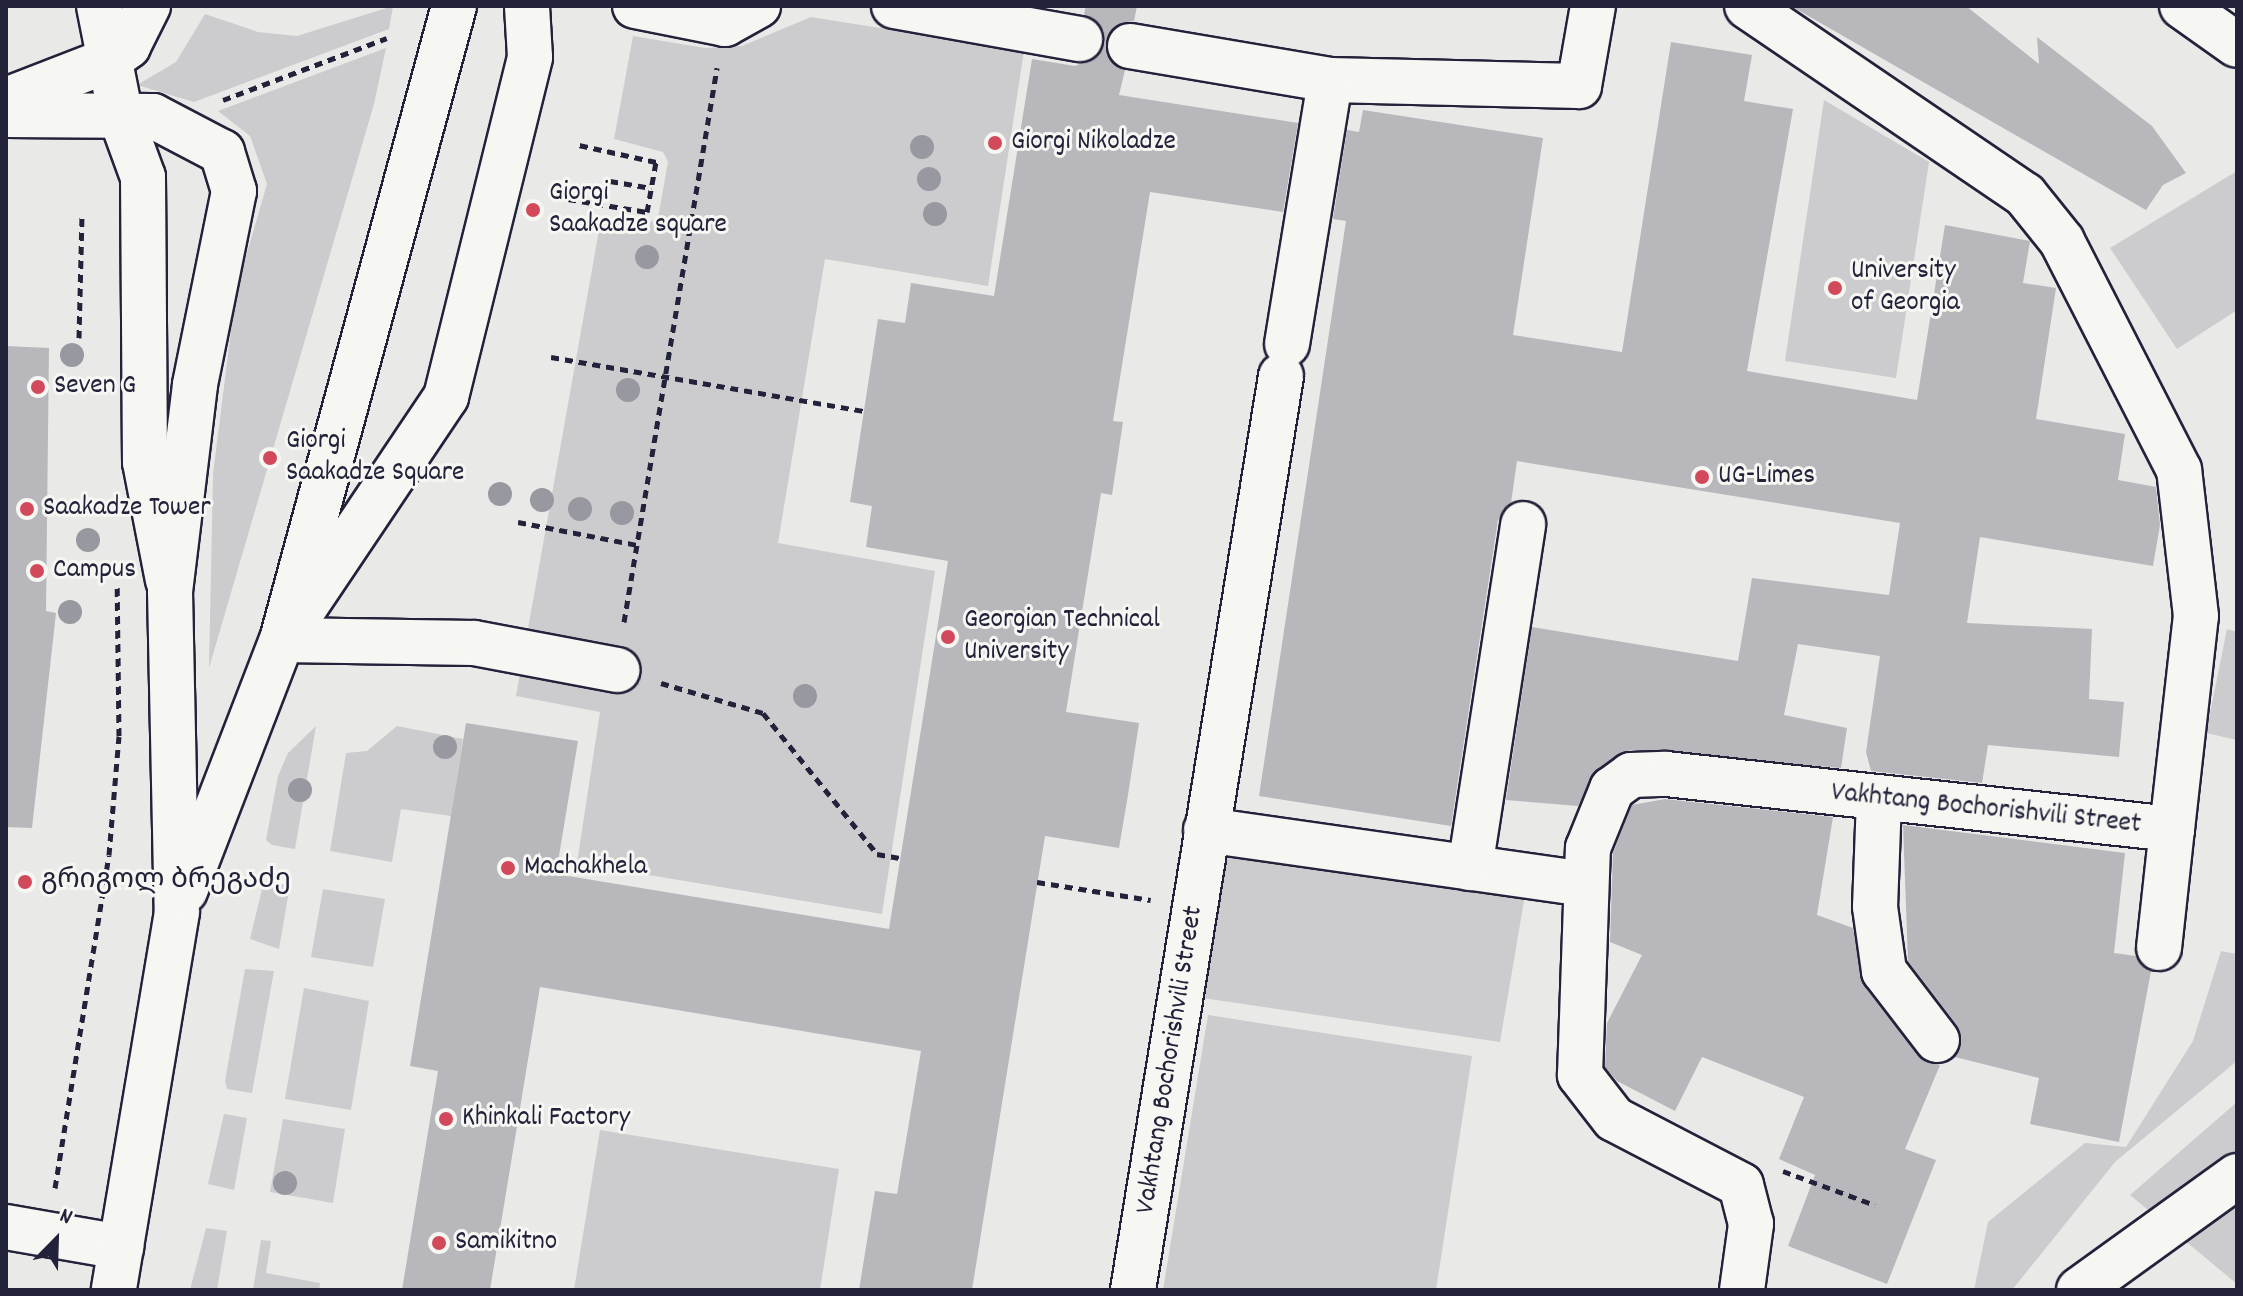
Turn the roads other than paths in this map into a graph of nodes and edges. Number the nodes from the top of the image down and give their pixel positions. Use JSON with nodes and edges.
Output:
{"nodes":[{"id":1,"x":99,"y":6,"type":"edge"},
{"id":2,"x":148,"y":6,"type":"edge"},
{"id":3,"x":454,"y":6,"type":"edge"},
{"id":4,"x":527,"y":6,"type":"edge"},
{"id":5,"x":635,"y":6,"type":"edge"},
{"id":6,"x":894,"y":6,"type":"edge"},
{"id":7,"x":1593,"y":6,"type":"edge"},
{"id":8,"x":1747,"y":6,"type":"edge"},
{"id":9,"x":2182,"y":6,"type":"edge"},
{"id":10,"x":742,"y":15,"type":"edge"},
{"id":11,"x":1080,"y":39,"type":"dead end"},
{"id":12,"x":2237,"y":45,"type":"edge"},
{"id":13,"x":1130,"y":46,"type":"dead end"},
{"id":14,"x":109,"y":60,"type":"junction"},
{"id":15,"x":1330,"y":80,"type":"junction"},
{"id":16,"x":6,"y":100,"type":"edge"},
{"id":17,"x":6,"y":115,"type":"edge"},
{"id":18,"x":121,"y":117,"type":"junction"},
{"id":19,"x":1523,"y":524,"type":"dead end"},
{"id":20,"x":170,"y":591,"type":"junction"},
{"id":21,"x":282,"y":640,"type":"junction"},
{"id":22,"x":617,"y":670,"type":"road end"},
{"id":23,"x":1879,"y":799,"type":"junction"},
{"id":24,"x":2172,"y":829,"type":"junction"},
{"id":25,"x":1206,"y":830,"type":"junction"},
{"id":26,"x":1470,"y":868,"type":"junction"},
{"id":27,"x":1584,"y":884,"type":"junction"},
{"id":28,"x":177,"y":912,"type":"junction"},
{"id":29,"x":2159,"y":948,"type":"dead end"},
{"id":30,"x":1937,"y":1040,"type":"dead end"},
{"id":31,"x":2237,"y":1176,"type":"edge"},
{"id":32,"x":27,"y":1232,"type":"edge"},
{"id":33,"x":121,"y":1247,"type":"junction"},
{"id":34,"x":114,"y":1290,"type":"edge"},
{"id":35,"x":1133,"y":1290,"type":"edge"},
{"id":36,"x":1742,"y":1290,"type":"edge"},
{"id":37,"x":2079,"y":1290,"type":"edge"}],
"edges":[{"from":1,"to":14,"type":"street"},
{"from":2,"to":14,"type":"street"},
{"from":3,"to":21,"type":"street"},
{"from":4,"to":21,"type":"street"},
{"from":5,"to":10,"type":"street"},
{"from":6,"to":11,"type":"street"},
{"from":7,"to":15,"type":"street"},
{"from":8,"to":24,"type":"street","name":"Vakhtang Bochorishvili Street"},
{"from":9,"to":12,"type":"street"},
{"from":13,"to":15,"type":"street"},
{"from":14,"to":16,"type":"street"},
{"from":14,"to":18,"type":"street"},
{"from":15,"to":25,"type":"street","name":"Vakhtang Bochorishvili Street"},
{"from":17,"to":18,"type":"street"},
{"from":18,"to":20,"type":"street"},
{"from":18,"to":20,"type":"street"},
{"from":19,"to":26,"type":"street"},
{"from":20,"to":28,"type":"street"},
{"from":21,"to":22,"type":"street"},
{"from":21,"to":28,"type":"street"},
{"from":23,"to":24,"type":"street","name":"Vakhtang Bochorishvili Street"},
{"from":23,"to":27,"type":"street","name":"Vakhtang Bochorishvili Street"},
{"from":23,"to":30,"type":"street"},
{"from":24,"to":29,"type":"street"},
{"from":25,"to":26,"type":"street"},
{"from":25,"to":35,"type":"street","name":"Vakhtang Bochorishvili Street"},
{"from":26,"to":27,"type":"street"},
{"from":27,"to":36,"type":"street","name":"Vakhtang Bochorishvili Street"},
{"from":28,"to":33,"type":"street"},
{"from":31,"to":37,"type":"street"},
{"from":32,"to":33,"type":"street"},
{"from":33,"to":34,"type":"street"}]}
